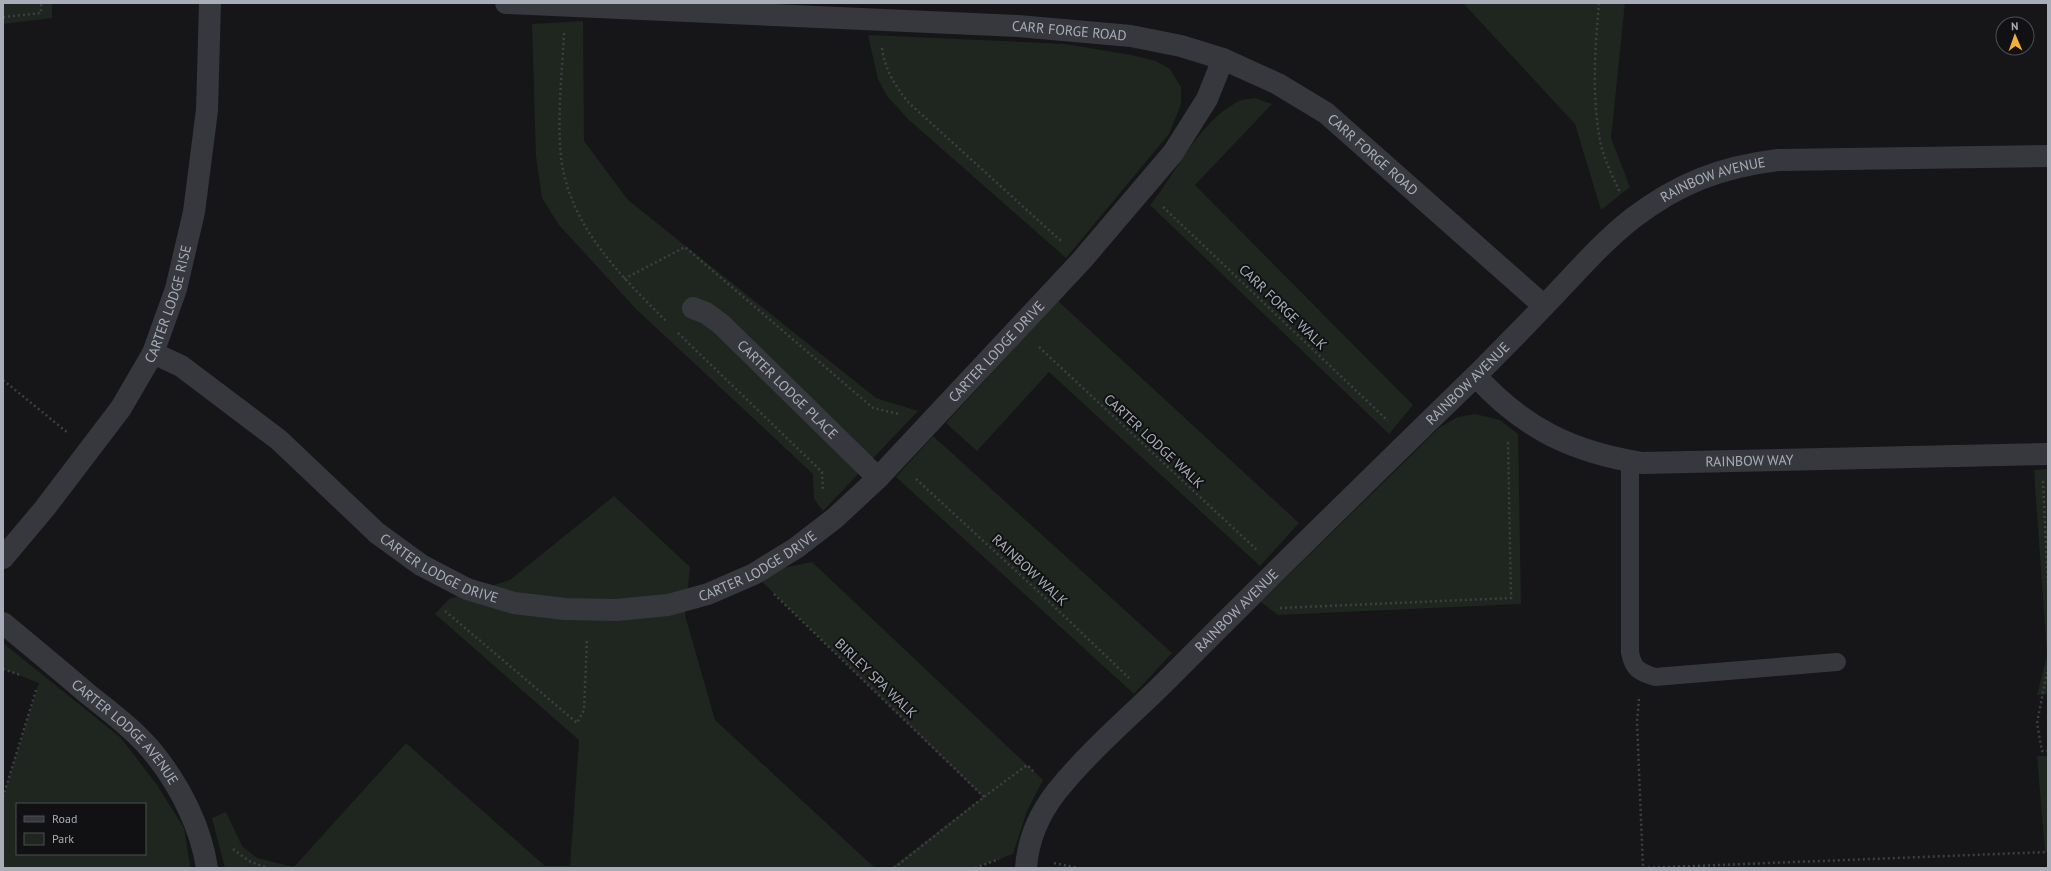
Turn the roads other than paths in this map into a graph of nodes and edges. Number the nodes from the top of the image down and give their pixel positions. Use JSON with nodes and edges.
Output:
{"nodes":[{"id":1,"x":210,"y":3,"type":"edge"},
{"id":2,"x":506,"y":3,"type":"edge"},
{"id":3,"x":552,"y":5,"type":"edge"},
{"id":4,"x":880,"y":12,"type":"edge"},
{"id":5,"x":1223,"y":59,"type":"junction"},
{"id":6,"x":2048,"y":156,"type":"edge"},
{"id":7,"x":1544,"y":306,"type":"junction"},
{"id":8,"x":693,"y":308,"type":"dead end"},
{"id":9,"x":153,"y":353,"type":"junction"},
{"id":10,"x":1476,"y":376,"type":"junction"},
{"id":11,"x":2045,"y":454,"type":"edge"},
{"id":12,"x":1630,"y":461,"type":"junction"},
{"id":13,"x":878,"y":478,"type":"junction"},
{"id":14,"x":3,"y":558,"type":"edge"},
{"id":15,"x":3,"y":623,"type":"edge"},
{"id":16,"x":1837,"y":662,"type":"dead end"},
{"id":17,"x":207,"y":868,"type":"edge"},
{"id":18,"x":1026,"y":868,"type":"edge"}],
"edges":[{"from":1,"to":9,"type":"street","name":"CARTER LODGE RISE"},
{"from":2,"to":3,"type":"street","name":"CARR FORGE ROAD"},
{"from":3,"to":4,"type":"street","name":"CARR FORGE ROAD"},
{"from":4,"to":5,"type":"street","name":"CARR FORGE ROAD"},
{"from":5,"to":7,"type":"street","name":"CARR FORGE ROAD"},
{"from":5,"to":13,"type":"street","name":"CARTER LODGE DRIVE"},
{"from":6,"to":7,"type":"street","name":"RAINBOW AVENUE"},
{"from":7,"to":10,"type":"street","name":"RAINBOW AVENUE"},
{"from":8,"to":13,"type":"street","name":"CARTER LODGE PLACE"},
{"from":9,"to":13,"type":"street","name":"CARTER LODGE DRIVE"},
{"from":9,"to":14,"type":"street","name":"CARTER LODGE RISE"},
{"from":10,"to":12,"type":"street","name":"RAINBOW WAY"},
{"from":10,"to":18,"type":"street","name":"RAINBOW AVENUE"},
{"from":11,"to":12,"type":"street","name":"RAINBOW WAY"},
{"from":12,"to":16,"type":"lane"},
{"from":15,"to":17,"type":"street","name":"CARTER LODGE AVENUE"}]}
